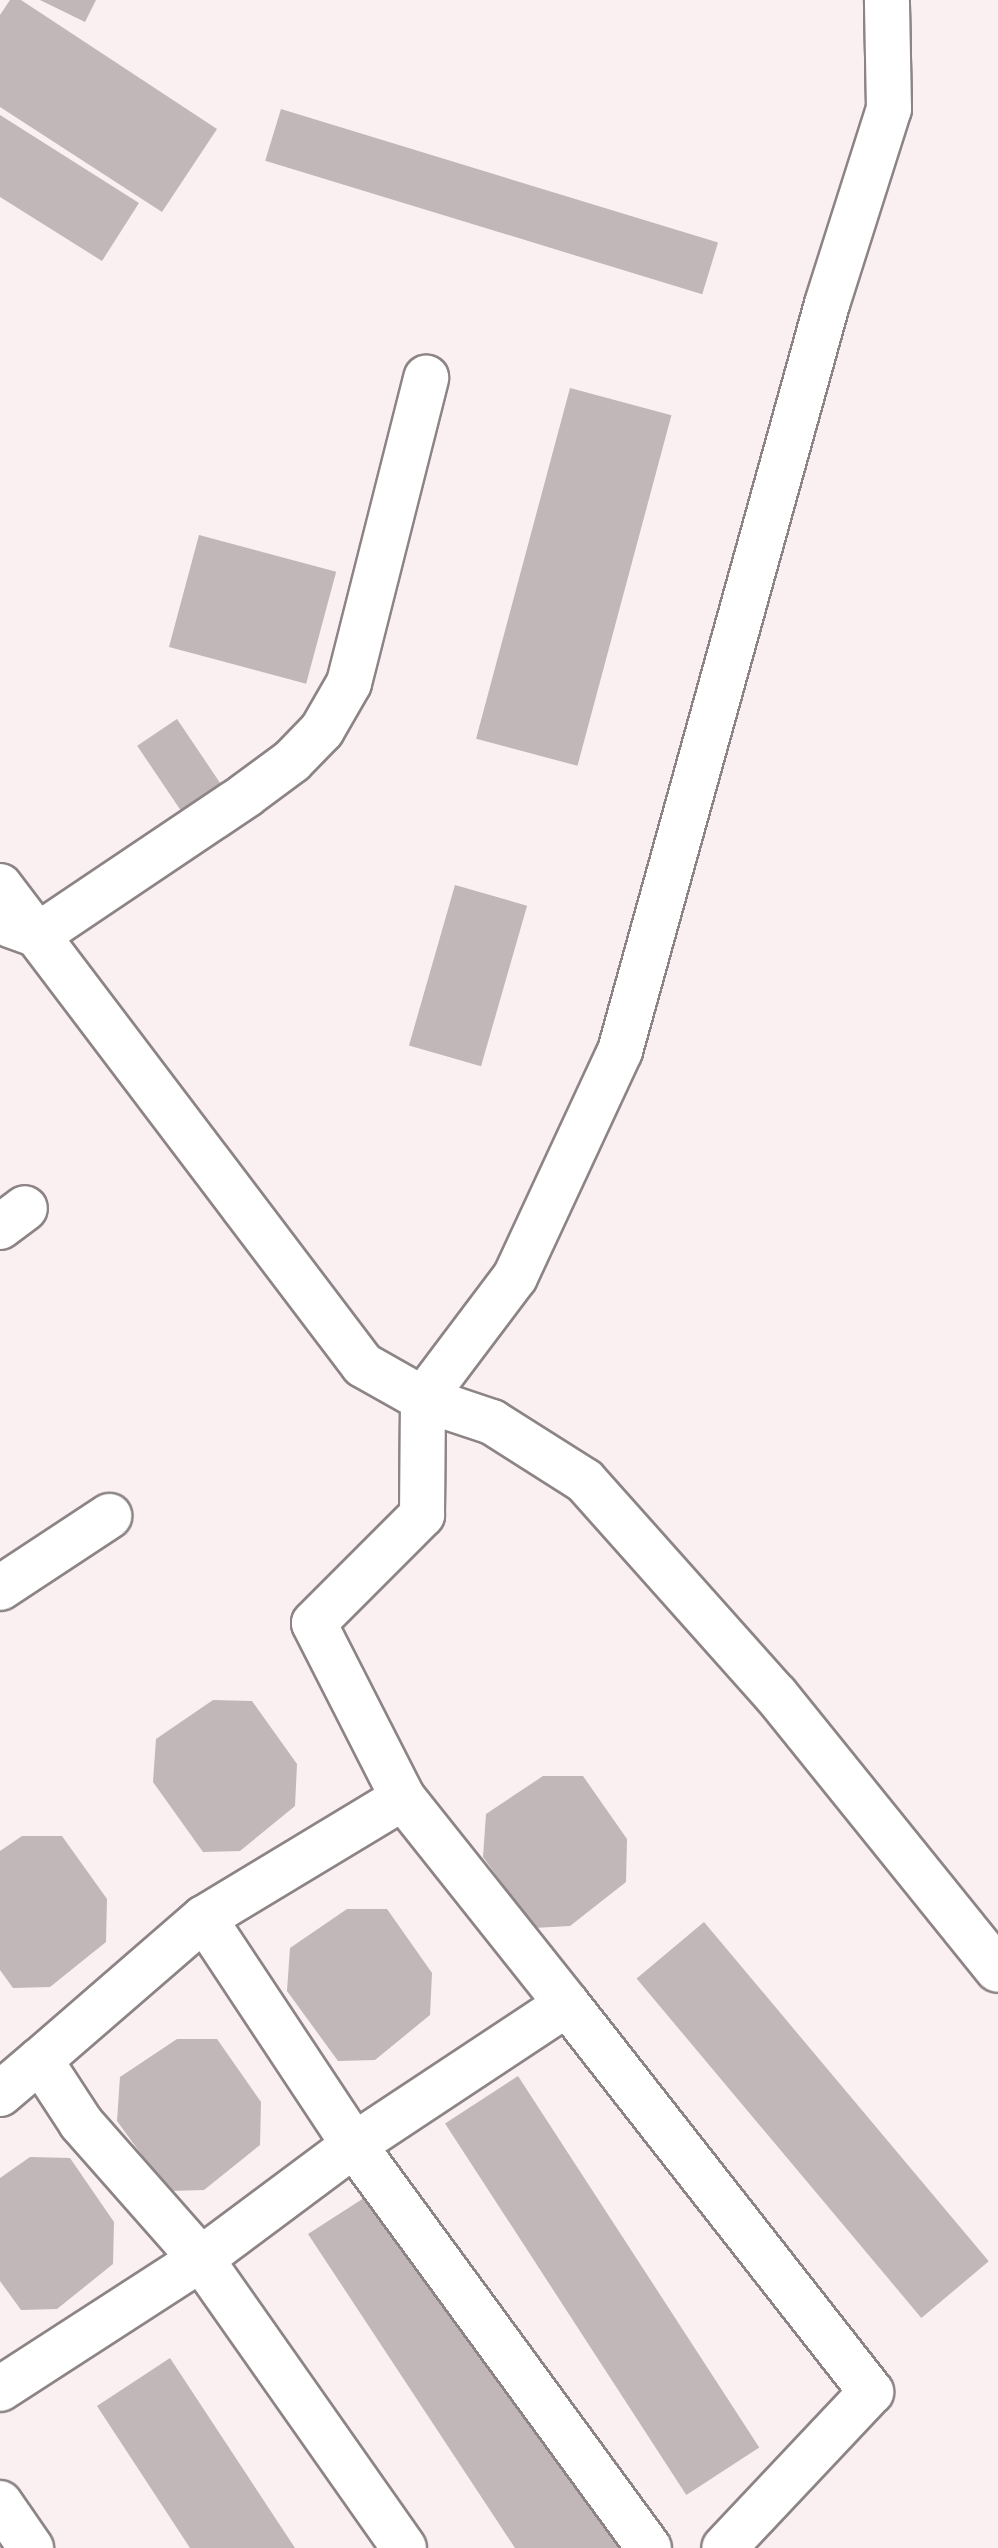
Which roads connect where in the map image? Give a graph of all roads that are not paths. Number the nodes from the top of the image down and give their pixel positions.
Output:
1 (887, 0) edge
2 (426, 378) dead end
3 (0, 886) edge
4 (19, 928) edge
5 (423, 1399) junction
6 (109, 1516) dead end
7 (0, 1588) edge
8 (403, 1798) junction
9 (204, 1918) junction
10 (998, 1970) edge
11 (567, 2004) junction
12 (40, 2060) junction
13 (0, 2094) edge
14 (354, 2145) junction
15 (201, 2259) junction
16 (0, 2389) edge
17 (0, 2503) edge
18 (31, 2548) edge
19 (404, 2548) edge
20 (649, 2548) edge
21 (724, 2548) edge

1 - 5 street
2 - 4 street
3 - 4 street
4 - 5 street
5 - 8 street
5 - 10 street
6 - 7 street
8 - 9 street
8 - 11 street
9 - 12 street
9 - 14 street
11 - 14 street
11 - 21 street
12 - 13 street
12 - 15 street
14 - 15 street
14 - 20 street
15 - 16 street
15 - 19 street
17 - 18 street

